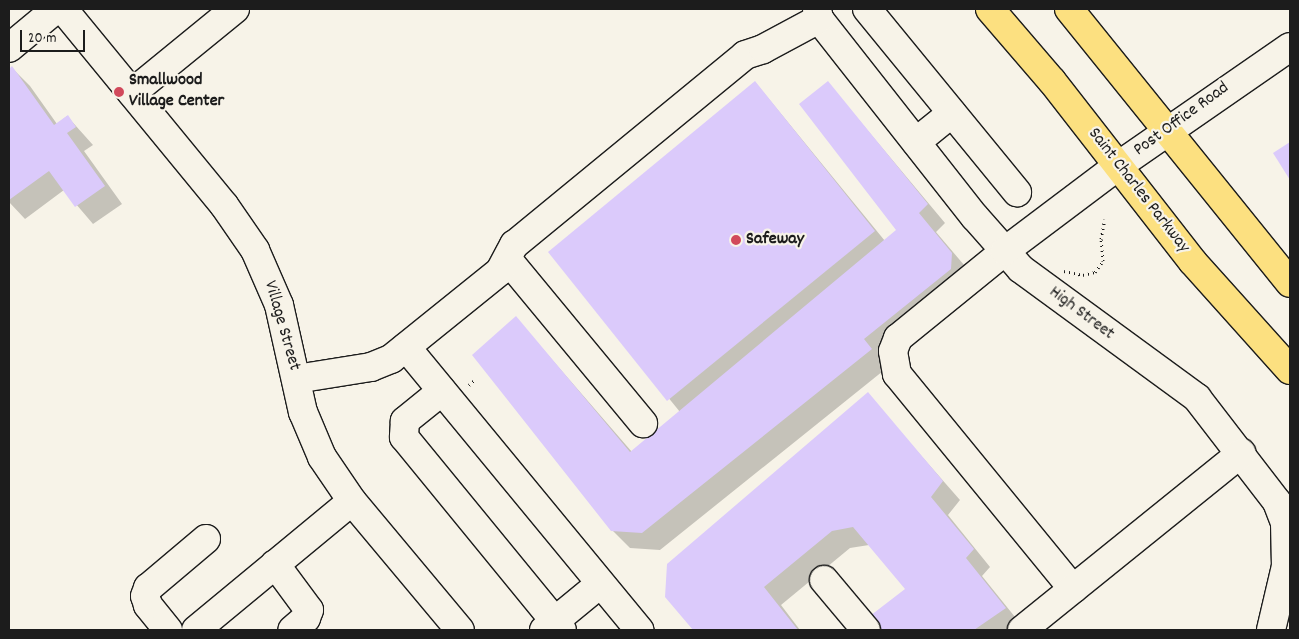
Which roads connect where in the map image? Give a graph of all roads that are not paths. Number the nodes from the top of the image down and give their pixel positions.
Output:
1 (56, 9) edge
2 (63, 9) edge
3 (234, 9) edge
4 (867, 9) edge
5 (990, 9) edge
6 (1069, 9) edge
7 (818, 14) edge
8 (1290, 47) edge
9 (9, 48) edge
10 (132, 93) junction
11 (952, 113) junction
12 (1167, 132) junction
13 (916, 142) junction
14 (1118, 166) junction
15 (1017, 192) dead end
16 (1005, 251) junction
17 (508, 260) junction
18 (1290, 283) edge
19 (406, 347) junction
20 (1290, 370) edge
21 (296, 379) junction
22 (442, 391) junction
23 (643, 423) dead end
24 (1241, 453) junction
25 (352, 501) junction
26 (206, 539) dead end
27 (275, 564) junction
28 (824, 580) dead end
29 (600, 584) junction
30 (1073, 589) junction
31 (553, 627) edge
32 (1278, 628) edge
33 (168, 630) edge
34 (196, 630) edge
35 (292, 630) edge
36 (460, 630) edge
37 (639, 630) edge
38 (866, 630) edge
39 (1022, 630) edge

1 - 9 street
2 - 10 street, Village Street
3 - 10 street
4 - 11 street
5 - 14 main road, Saint Charles Parkway
6 - 12 main road
7 - 13 street, High Street
7 - 17 street
8 - 12 street, Post Office Road
10 - 21 street, Village Street
11 - 13 street
11 - 15 street
12 - 14 street, Post Office Road
12 - 18 main road
13 - 16 street, High Street
14 - 16 street, Post Office Road
14 - 20 main road, Saint Charles Parkway
16 - 24 street, High Street
16 - 30 street, Post Office Road
17 - 19 street
17 - 23 street
19 - 21 street
19 - 22 street
21 - 25 street, Village Street
22 - 29 street
22 - 31 street
24 - 30 street
24 - 32 street, High Street
25 - 27 street
25 - 36 street, Village Street
26 - 33 street
27 - 34 street
27 - 35 street
28 - 38 street
29 - 31 street
29 - 37 street
30 - 39 street

